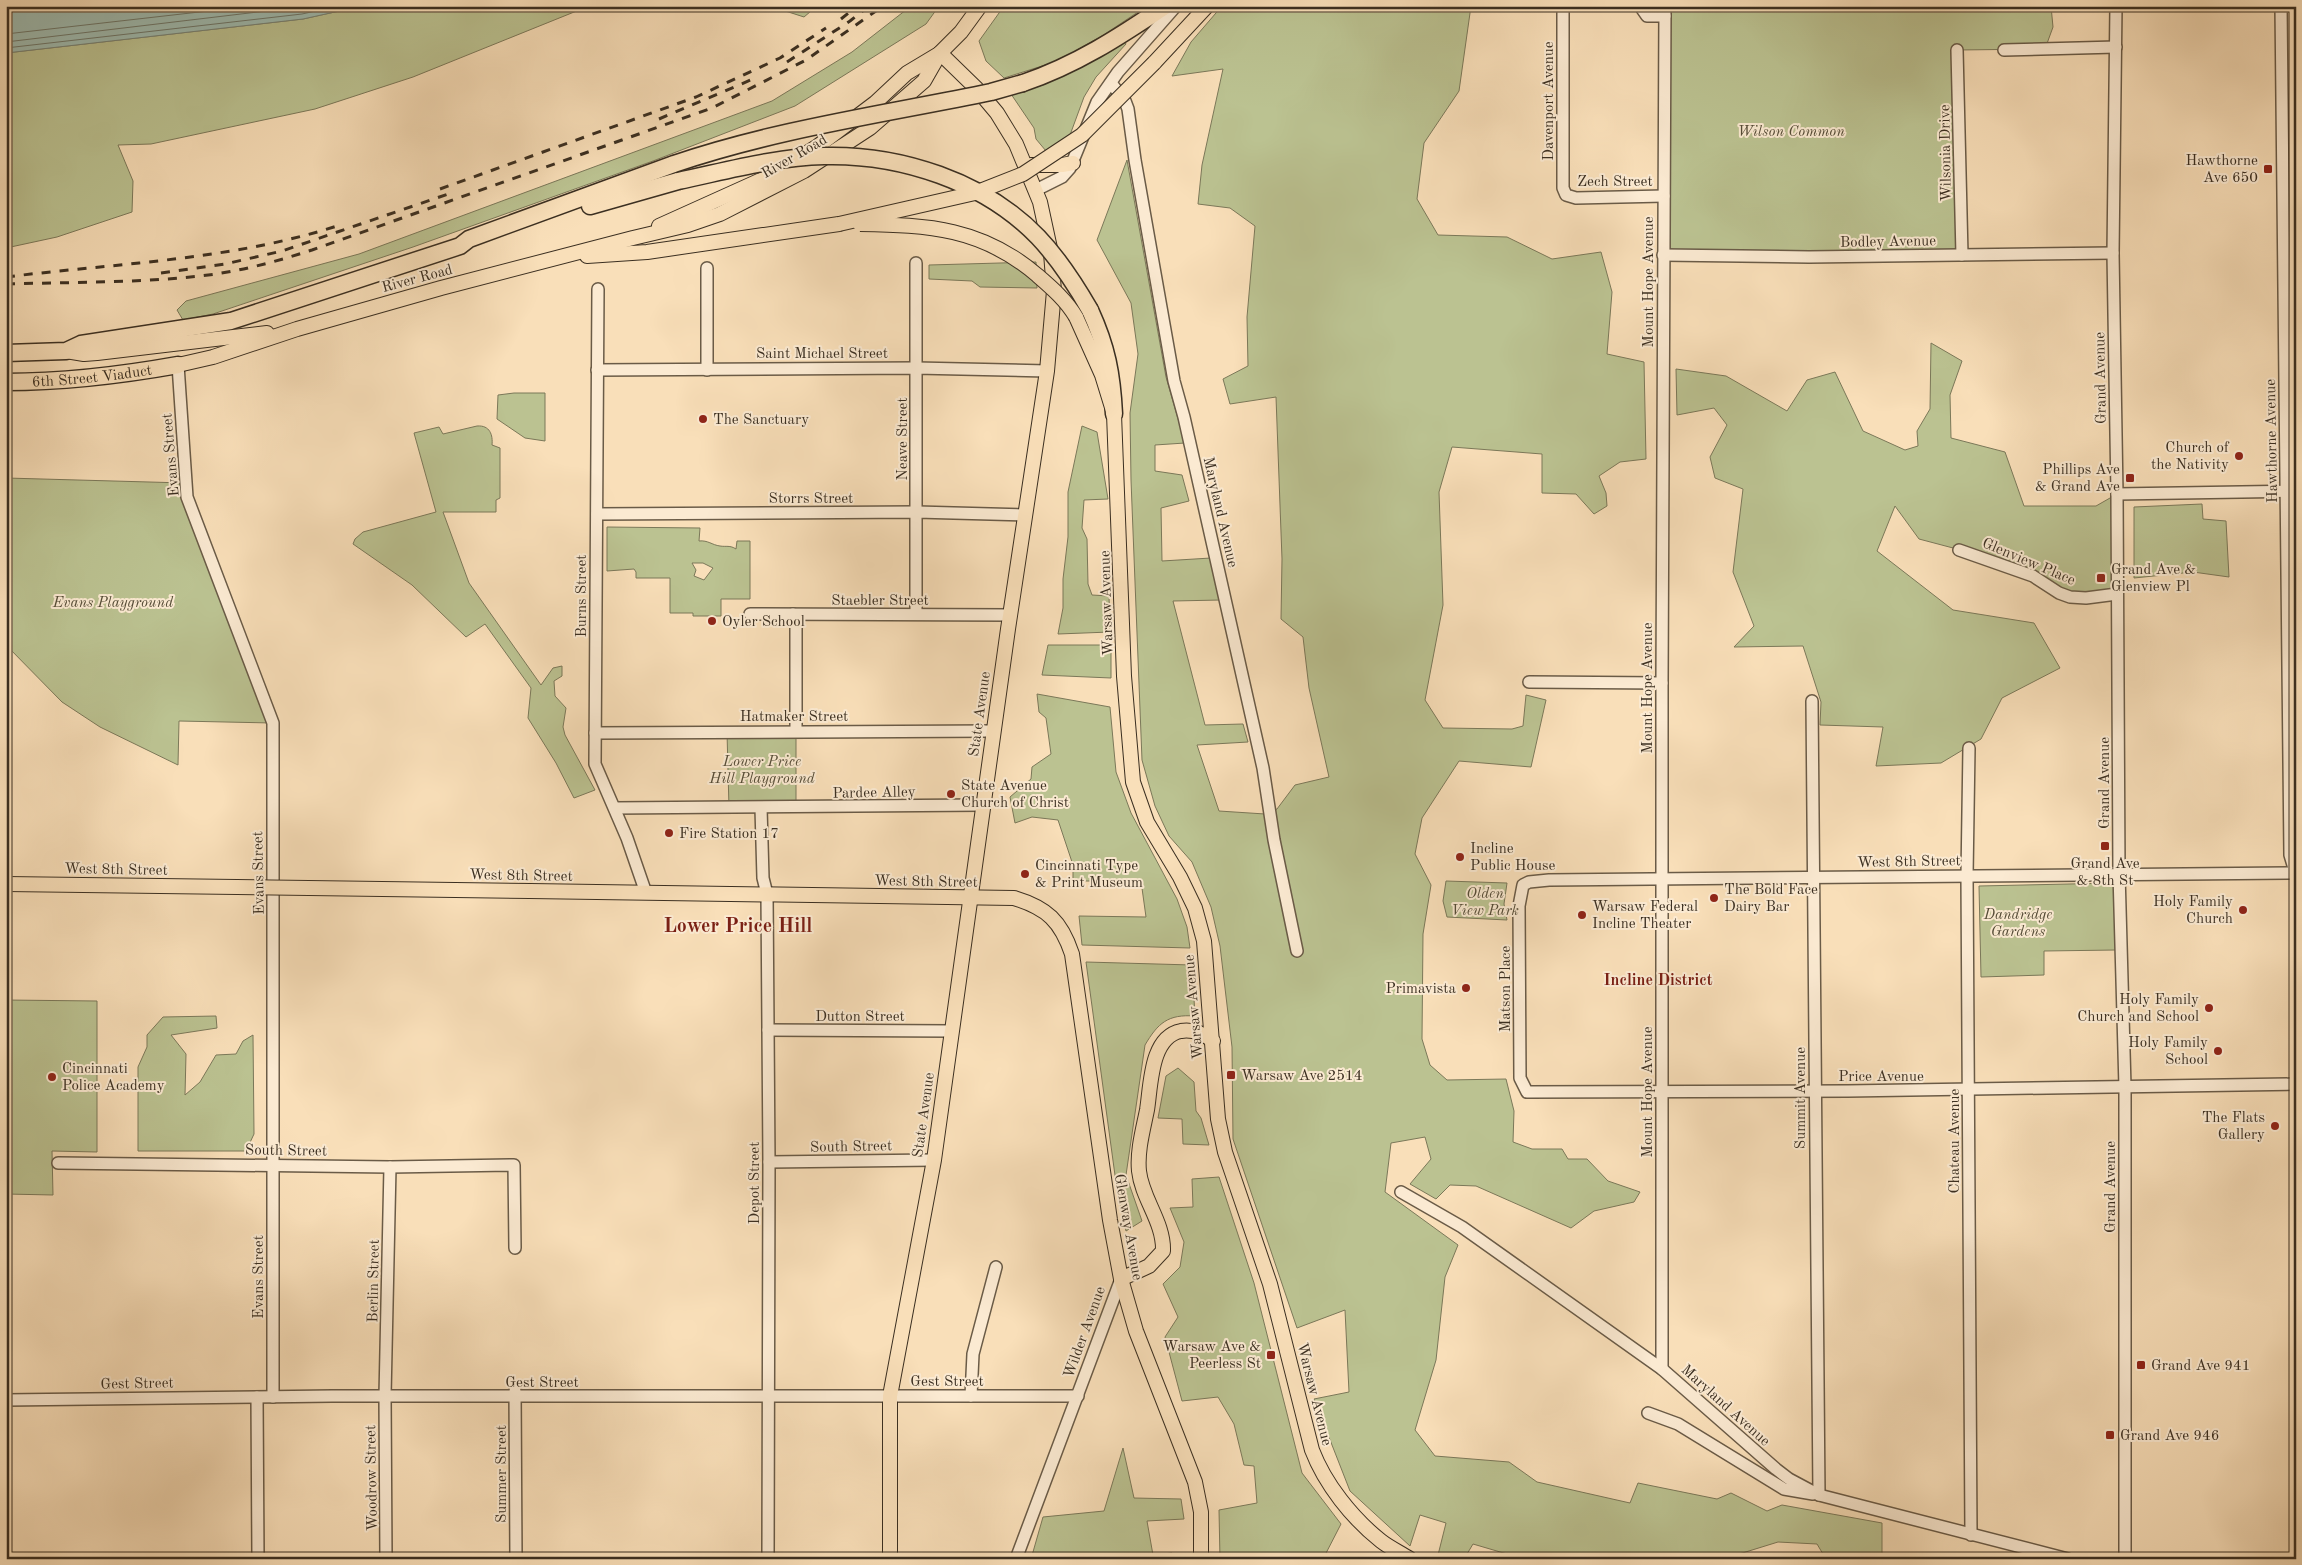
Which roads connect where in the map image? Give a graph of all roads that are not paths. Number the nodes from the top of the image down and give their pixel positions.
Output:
1 (980, 6) edge
2 (1165, 6) edge
3 (1176, 6) edge
4 (1207, 6) edge
5 (1564, 6) edge
6 (1640, 6) edge
7 (2116, 6) edge
8 (2281, 6) edge
9 (1665, 11) edge
10 (2116, 48) junction
11 (1957, 50) dead end
12 (2004, 50) dead end
13 (940, 53) junction
14 (1111, 83) junction
15 (1073, 163) junction
16 (1025, 165) junction
17 (1036, 190) junction
18 (1566, 195) joint
19 (1664, 196) junction
20 (839, 224) junction
21 (460, 246) junction
22 (2113, 253) junction
23 (1663, 255) junction
24 (1962, 255) junction
25 (556, 258) junction
26 (916, 263) dead end
27 (707, 268) dead end
28 (598, 289) dead end
29 (1083, 314) junction
30 (297, 329) junction
31 (96, 348) junction
32 (6, 353) edge
33 (178, 365) junction
34 (916, 368) junction
35 (597, 370) junction
36 (707, 370) junction
37 (1047, 371) junction
38 (6, 382) edge
39 (1114, 414) joint
40 (2291, 491) edge
41 (2117, 494) junction
42 (917, 512) junction
43 (597, 514) junction
44 (1025, 514) junction
45 (1959, 550) dead end
46 (2117, 594) junction
47 (750, 614) dead end
48 (793, 614) junction
49 (916, 614) junction
50 (1010, 615) junction
51 (1529, 682) dead end
52 (1662, 683) junction
53 (1812, 701) dead end
54 (796, 731) junction
55 (993, 731) junction
56 (595, 733) junction
57 (1969, 748) dead end
58 (982, 805) junction
59 (616, 808) junction
60 (761, 808) junction
61 (2119, 874) junction
62 (2296, 874) edge
63 (1967, 876) junction
64 (1814, 878) junction
65 (1663, 879) junction
66 (6, 884) edge
67 (1523, 885) joint
68 (639, 893) junction
69 (767, 894) junction
70 (970, 898) junction
71 (1034, 904) joint
72 (1297, 951) dead end
73 (768, 1030) junction
74 (951, 1032) junction
75 (1213, 1041) junction
76 (2296, 1084) edge
77 (2125, 1087) junction
78 (1969, 1090) junction
79 (1815, 1091) junction
80 (1526, 1092) joint
81 (1662, 1092) junction
82 (934, 1160) junction
83 (769, 1162) junction
84 (58, 1164) dead end
85 (274, 1165) junction
86 (390, 1167) junction
87 (1400, 1192) dead end
88 (515, 1248) dead end
89 (996, 1267) dead end
90 (1122, 1279) junction
91 (1662, 1369) junction
92 (515, 1393) junction
93 (385, 1396) junction
94 (768, 1396) junction
95 (890, 1396) junction
96 (971, 1396) junction
97 (1078, 1396) junction
98 (257, 1397) junction
99 (273, 1397) junction
100 (6, 1400) edge
101 (1648, 1413) dead end
102 (1819, 1495) junction
103 (1971, 1535) junction
104 (258, 1559) edge
105 (386, 1559) edge
106 (516, 1559) edge
107 (768, 1559) edge
108 (890, 1559) edge
109 (1016, 1559) edge
110 (1202, 1559) edge
111 (1410, 1559) edge
112 (2068, 1559) edge
113 (2126, 1559) edge

1 - 13 main road, River Road
2 - 21 highway, bridge
3 - 14 street
4 - 20 main road, bridge
5 - 18 street, Davenport Avenue
6 - 9 street
7 - 10 street, Grand Avenue
8 - 40 street, Hawthorne Avenue
9 - 19 street, Mount Hope Avenue
10 - 12 street
10 - 22 street, Grand Avenue
11 - 24 street, Wilsonia Drive
13 - 16 main road, State Avenue
13 - 25 main road, River Road
14 - 15 street
14 - 72 street, Maryland Avenue
15 - 16 main road
15 - 17 street
16 - 17 main road, State Avenue
17 - 37 main road, State Avenue
18 - 19 street, Zech Street
19 - 23 street, Mount Hope Avenue
20 - 25 main road
20 - 29 main road, bridge
21 - 29 highway, bridge
21 - 31 highway, 6th Street Viaduct
22 - 24 street, Bodley Avenue
22 - 41 street, Grand Avenue
23 - 24 street, Bodley Avenue
23 - 52 street, Mount Hope Avenue
25 - 30 main road, River Road
26 - 34 street, Neave Street
27 - 36 street
28 - 35 street, Burns Street
29 - 39 highway
30 - 31 main road, River Road
30 - 33 main road, River Road
31 - 32 highway, 6th Street Viaduct
33 - 38 highway, 6th Street Viaduct
33 - 85 street, Evans Street
34 - 36 street, Saint Michael Street
34 - 37 street, Saint Michael Street
34 - 42 street, Neave Street
35 - 36 street, Saint Michael Street
35 - 43 street, Burns Street
37 - 44 main road, State Avenue
39 - 75 main road, Warsaw Avenue
40 - 41 street
40 - 62 street, Hawthorne Avenue
41 - 46 street, Grand Avenue
42 - 43 street, Storrs Street
42 - 44 street, Storrs Street
42 - 49 street, Neave Street
43 - 56 street, Burns Street
44 - 50 main road, State Avenue
45 - 46 street, Glenview Place
46 - 61 street, Grand Avenue
47 - 48 street, Staebler Street
48 - 49 street, Staebler Street
48 - 54 street
49 - 50 street, Staebler Street
50 - 55 main road, State Avenue
51 - 52 street
52 - 65 street, Mount Hope Avenue
53 - 64 street, Summit Avenue
54 - 55 street, Hatmaker Street
54 - 56 street, Hatmaker Street
55 - 58 main road, State Avenue
56 - 59 street, Burns Street
57 - 63 street, Chateau Avenue
58 - 60 street, Pardee Alley
58 - 70 main road, State Avenue
59 - 60 street, Pardee Alley
59 - 68 street, Burns Street
60 - 69 street, Depot Street
61 - 62 street, West 8th Street
61 - 63 street, West 8th Street
61 - 77 street, Grand Avenue
63 - 64 street, West 8th Street
63 - 78 street, Chateau Avenue
64 - 65 street, West 8th Street
64 - 79 street, Summit Avenue
65 - 67 street, West 8th Street
65 - 81 street, Mount Hope Avenue
66 - 68 main road, West 8th Street, bridge
67 - 80 street, Matson Place
68 - 69 main road, West 8th Street
69 - 70 main road, West 8th Street
69 - 73 street, Depot Street
70 - 71 main road, West 8th Street
70 - 74 main road, State Avenue
71 - 90 main road, Glenway Avenue
73 - 74 street, Dutton Street
73 - 83 street, Depot Street
74 - 82 main road, State Avenue
75 - 90 main road, Wilder Avenue
75 - 111 main road, Warsaw Avenue
76 - 77 street, Price Avenue
77 - 78 street, Price Avenue
77 - 113 street, Grand Avenue
78 - 79 street, Price Avenue
78 - 103 street, Chateau Avenue
79 - 81 street, Price Avenue
79 - 102 street, Summit Avenue
80 - 81 street, Price Avenue
81 - 91 street, Mount Hope Avenue
82 - 83 street, South Street
82 - 95 main road, State Avenue
83 - 94 street, Depot Street
84 - 85 street, South Street
85 - 86 street, South Street
85 - 99 street, Evans Street
86 - 88 street, South Street
86 - 93 street, Berlin Street
87 - 91 street, Maryland Avenue
89 - 96 street
90 - 97 street, Wilder Avenue
90 - 110 main road, Glenway Avenue
91 - 102 street, Maryland Avenue
92 - 93 street, Gest Street
92 - 94 street, Gest Street
92 - 106 street, Summer Street
93 - 99 street, Gest Street
93 - 105 street, Woodrow Street
94 - 95 street, Gest Street
94 - 107 street, Depot Street
95 - 96 street, Gest Street
95 - 108 main road, State Avenue
96 - 97 street, Gest Street
97 - 109 street, Wilder Avenue
98 - 99 street, Gest Street
98 - 100 street, Gest Street
98 - 104 street
101 - 102 street
102 - 103 street, Maryland Avenue
103 - 112 street, Maryland Avenue

